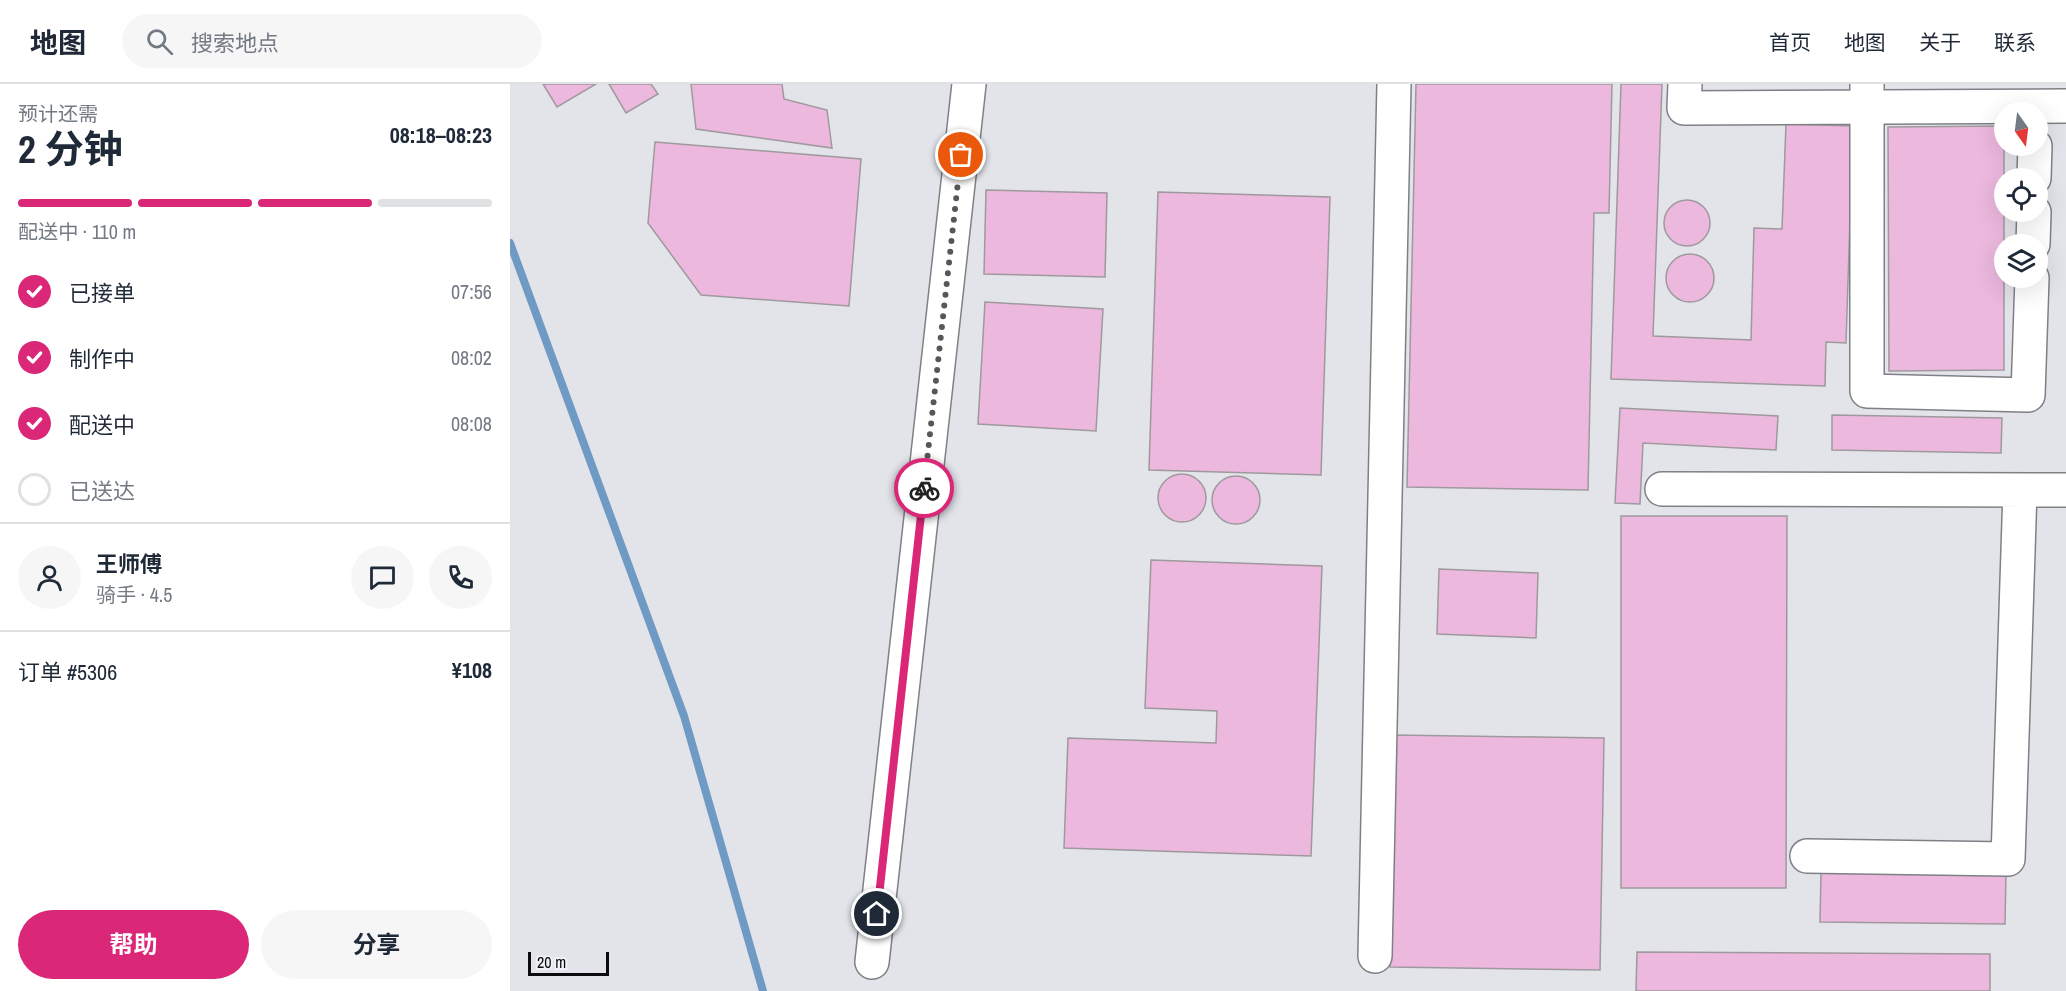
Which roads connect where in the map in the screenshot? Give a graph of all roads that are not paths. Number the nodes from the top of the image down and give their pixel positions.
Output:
1 (969, 84) edge
2 (1394, 84) edge
3 (1685, 84) edge
4 (1867, 96) edge
5 (1994, 105) edge
6 (2032, 288) edge
7 (1662, 489) dead end
8 (2020, 490) junction
9 (2066, 490) edge
10 (1807, 856) dead end
11 (1375, 956) dead end
12 (872, 962) dead end

1 - 12 street
2 - 11 street
3 - 4 street
4 - 5 street
4 - 6 street
7 - 8 street
8 - 9 street
8 - 10 street

